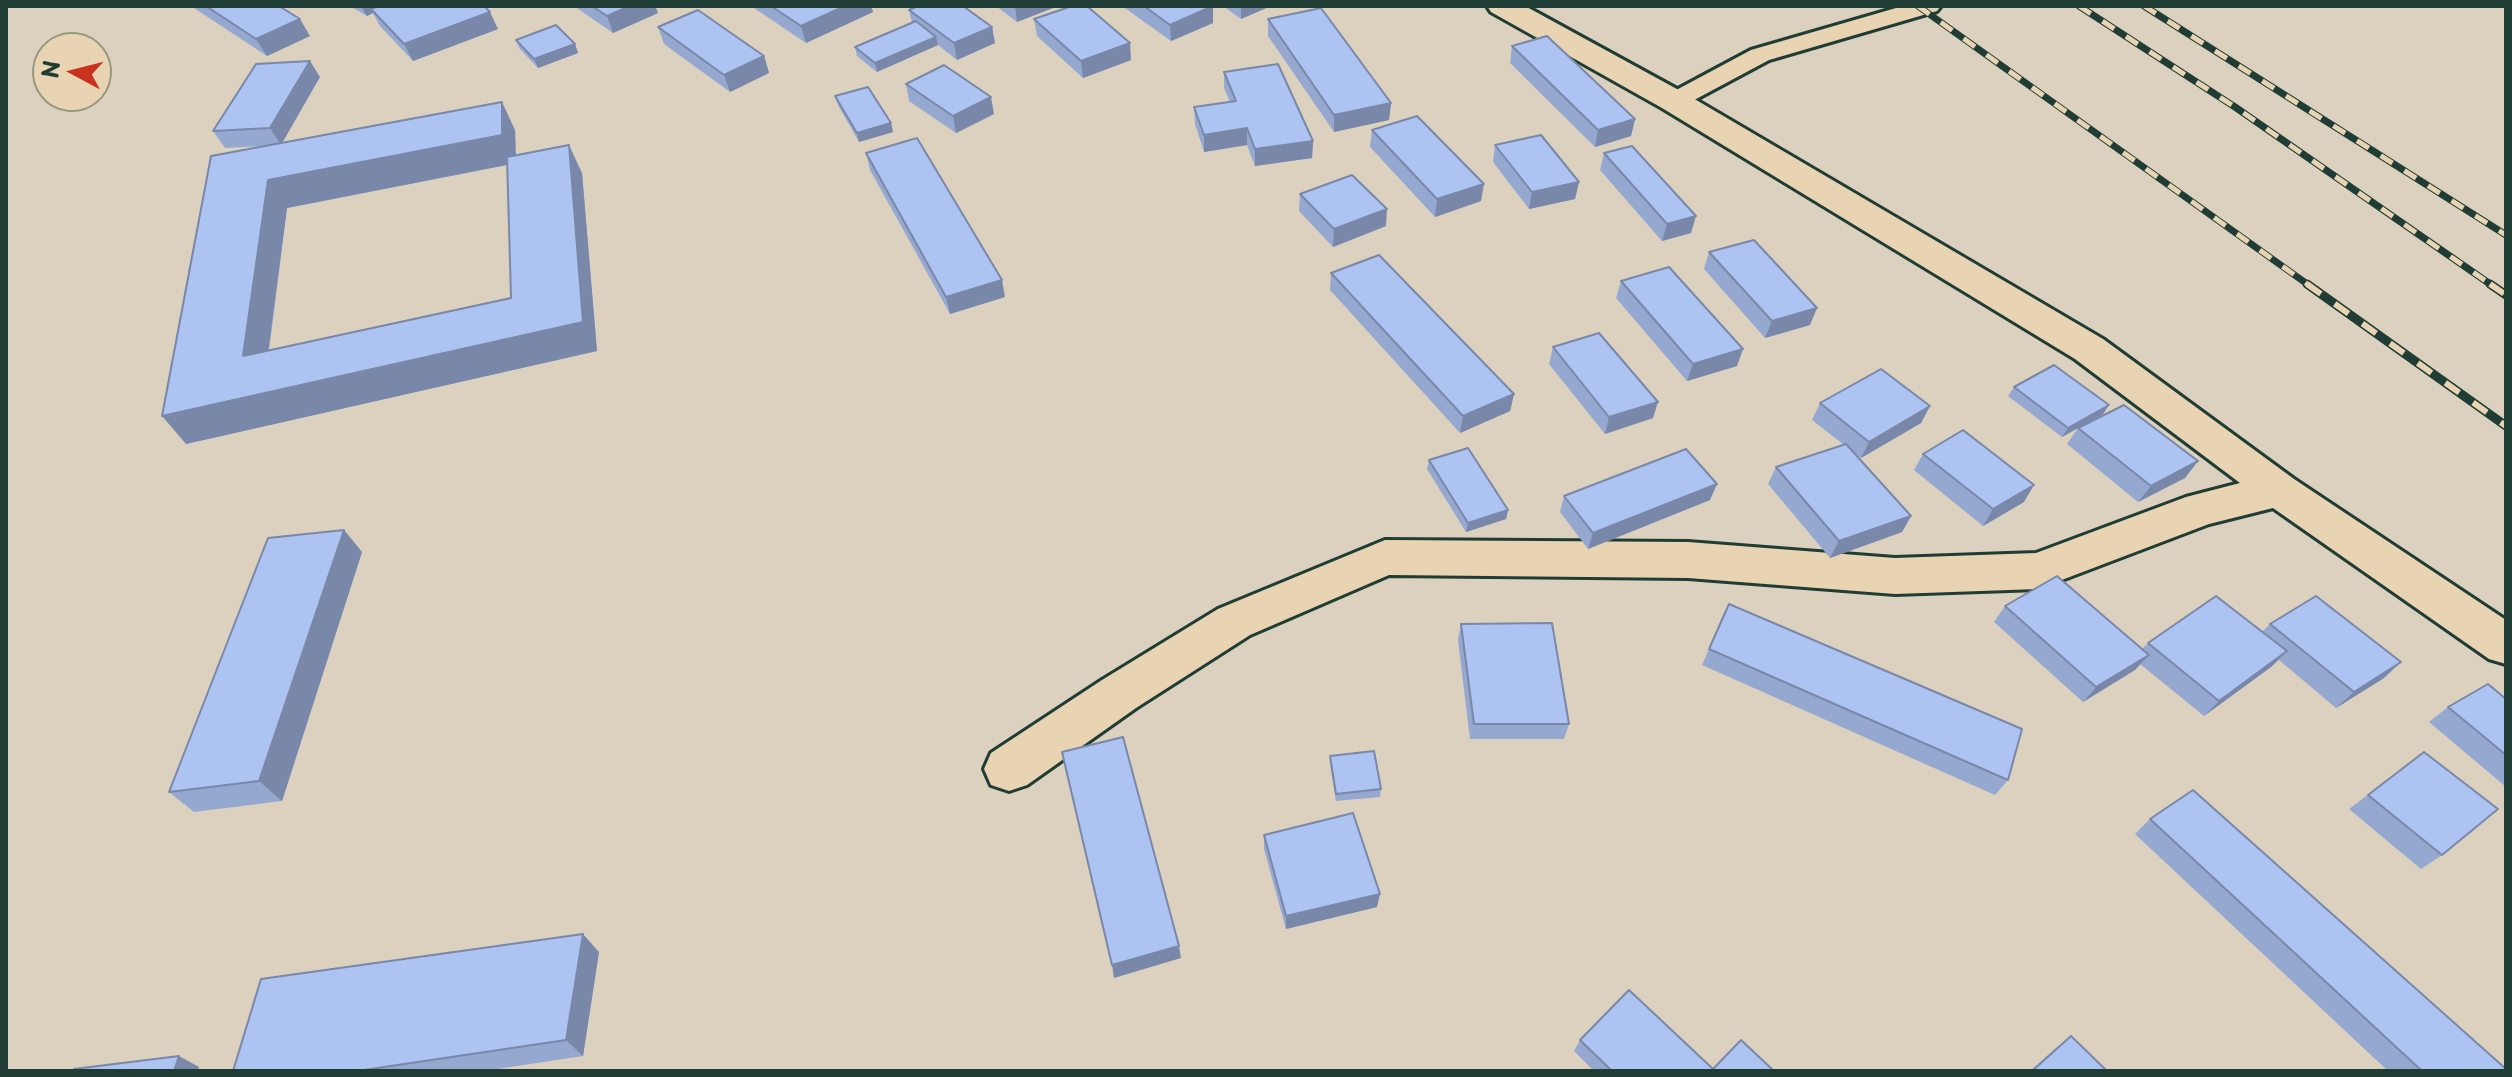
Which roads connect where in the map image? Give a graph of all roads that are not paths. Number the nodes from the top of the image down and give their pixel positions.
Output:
1 (1502, 6) edge
2 (1929, 6) edge
3 (1674, 101) junction
4 (2279, 490) junction
5 (2506, 645) edge
6 (1009, 769) dead end

1 - 3 street
2 - 3 lane
3 - 4 street
4 - 5 street
4 - 6 street

